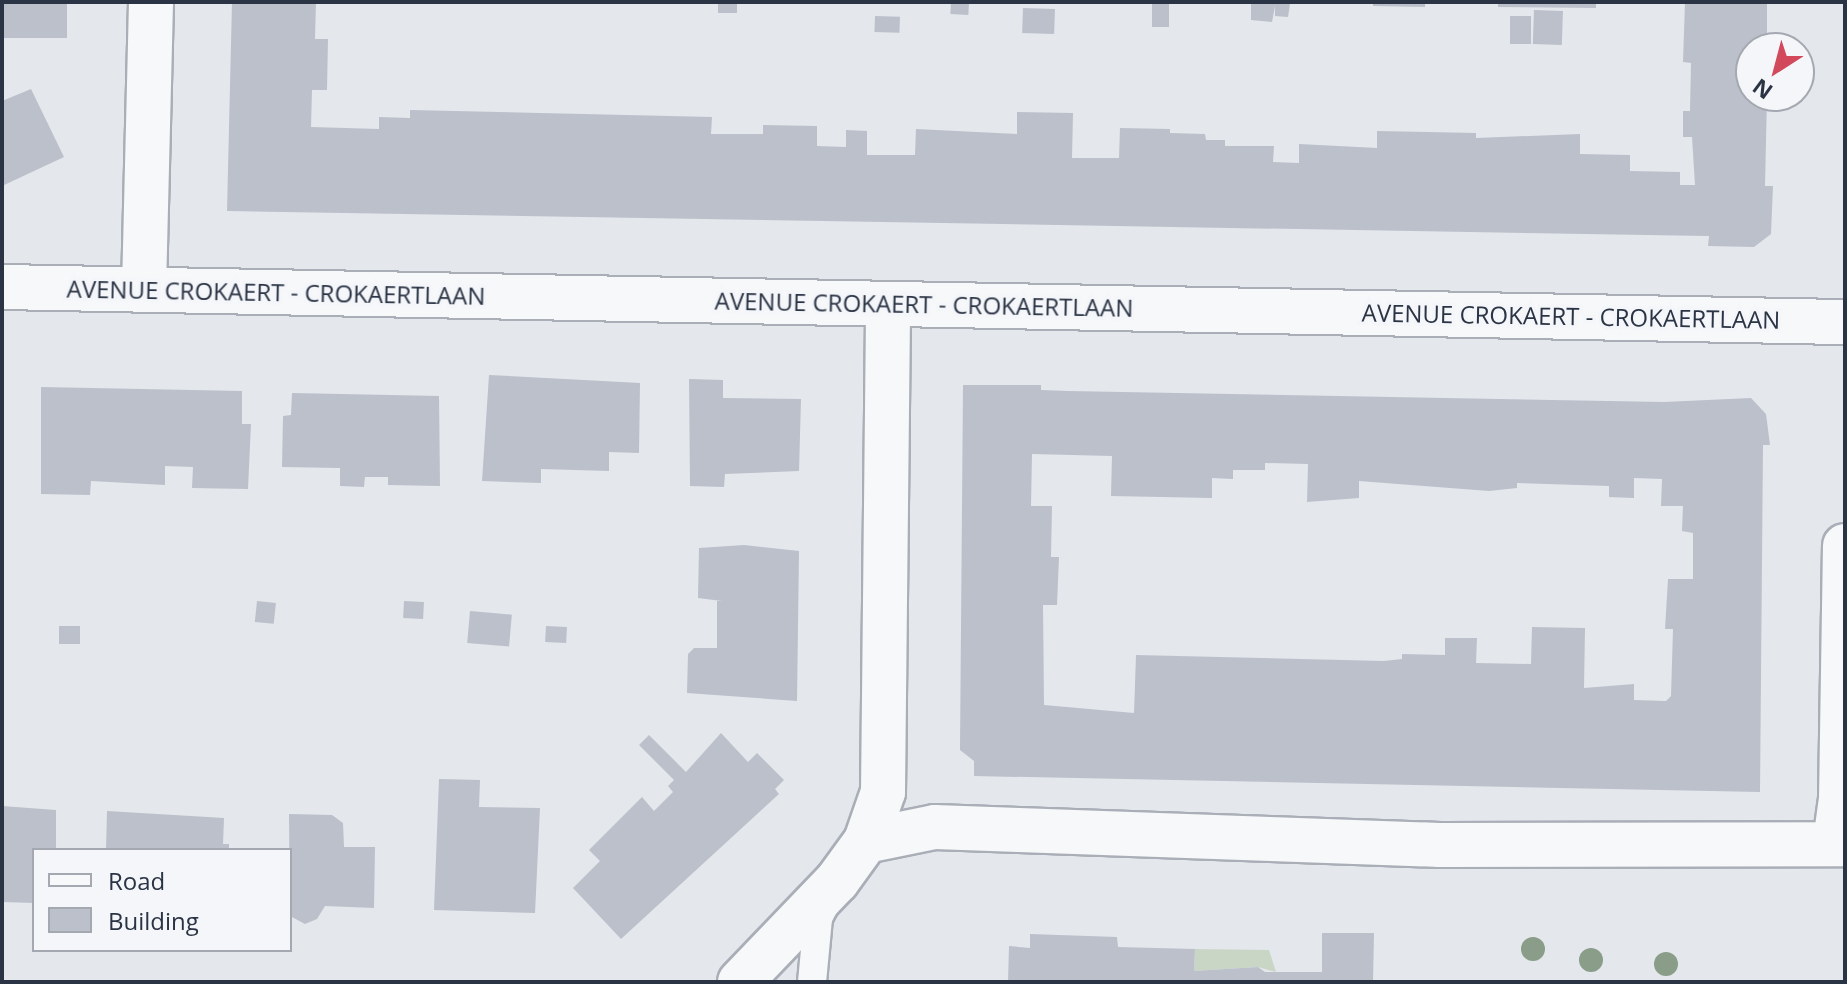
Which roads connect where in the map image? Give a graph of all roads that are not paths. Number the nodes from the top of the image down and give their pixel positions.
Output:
1 (151, 2) edge
2 (2, 287) edge
3 (144, 289) junction
4 (888, 304) junction
5 (1845, 322) edge
6 (1845, 546) edge
7 (866, 841) junction
8 (1840, 843) edge
9 (837, 881) junction
10 (740, 982) edge
11 (812, 982) edge

1 - 3 street
2 - 3 street, AVENUE CROKAERT - CROKAERTLAAN
3 - 4 street, AVENUE CROKAERT - CROKAERTLAAN
4 - 5 street, AVENUE CROKAERT - CROKAERTLAAN
4 - 7 street
6 - 8 street
7 - 8 street
7 - 9 street
9 - 10 street
9 - 11 lane

